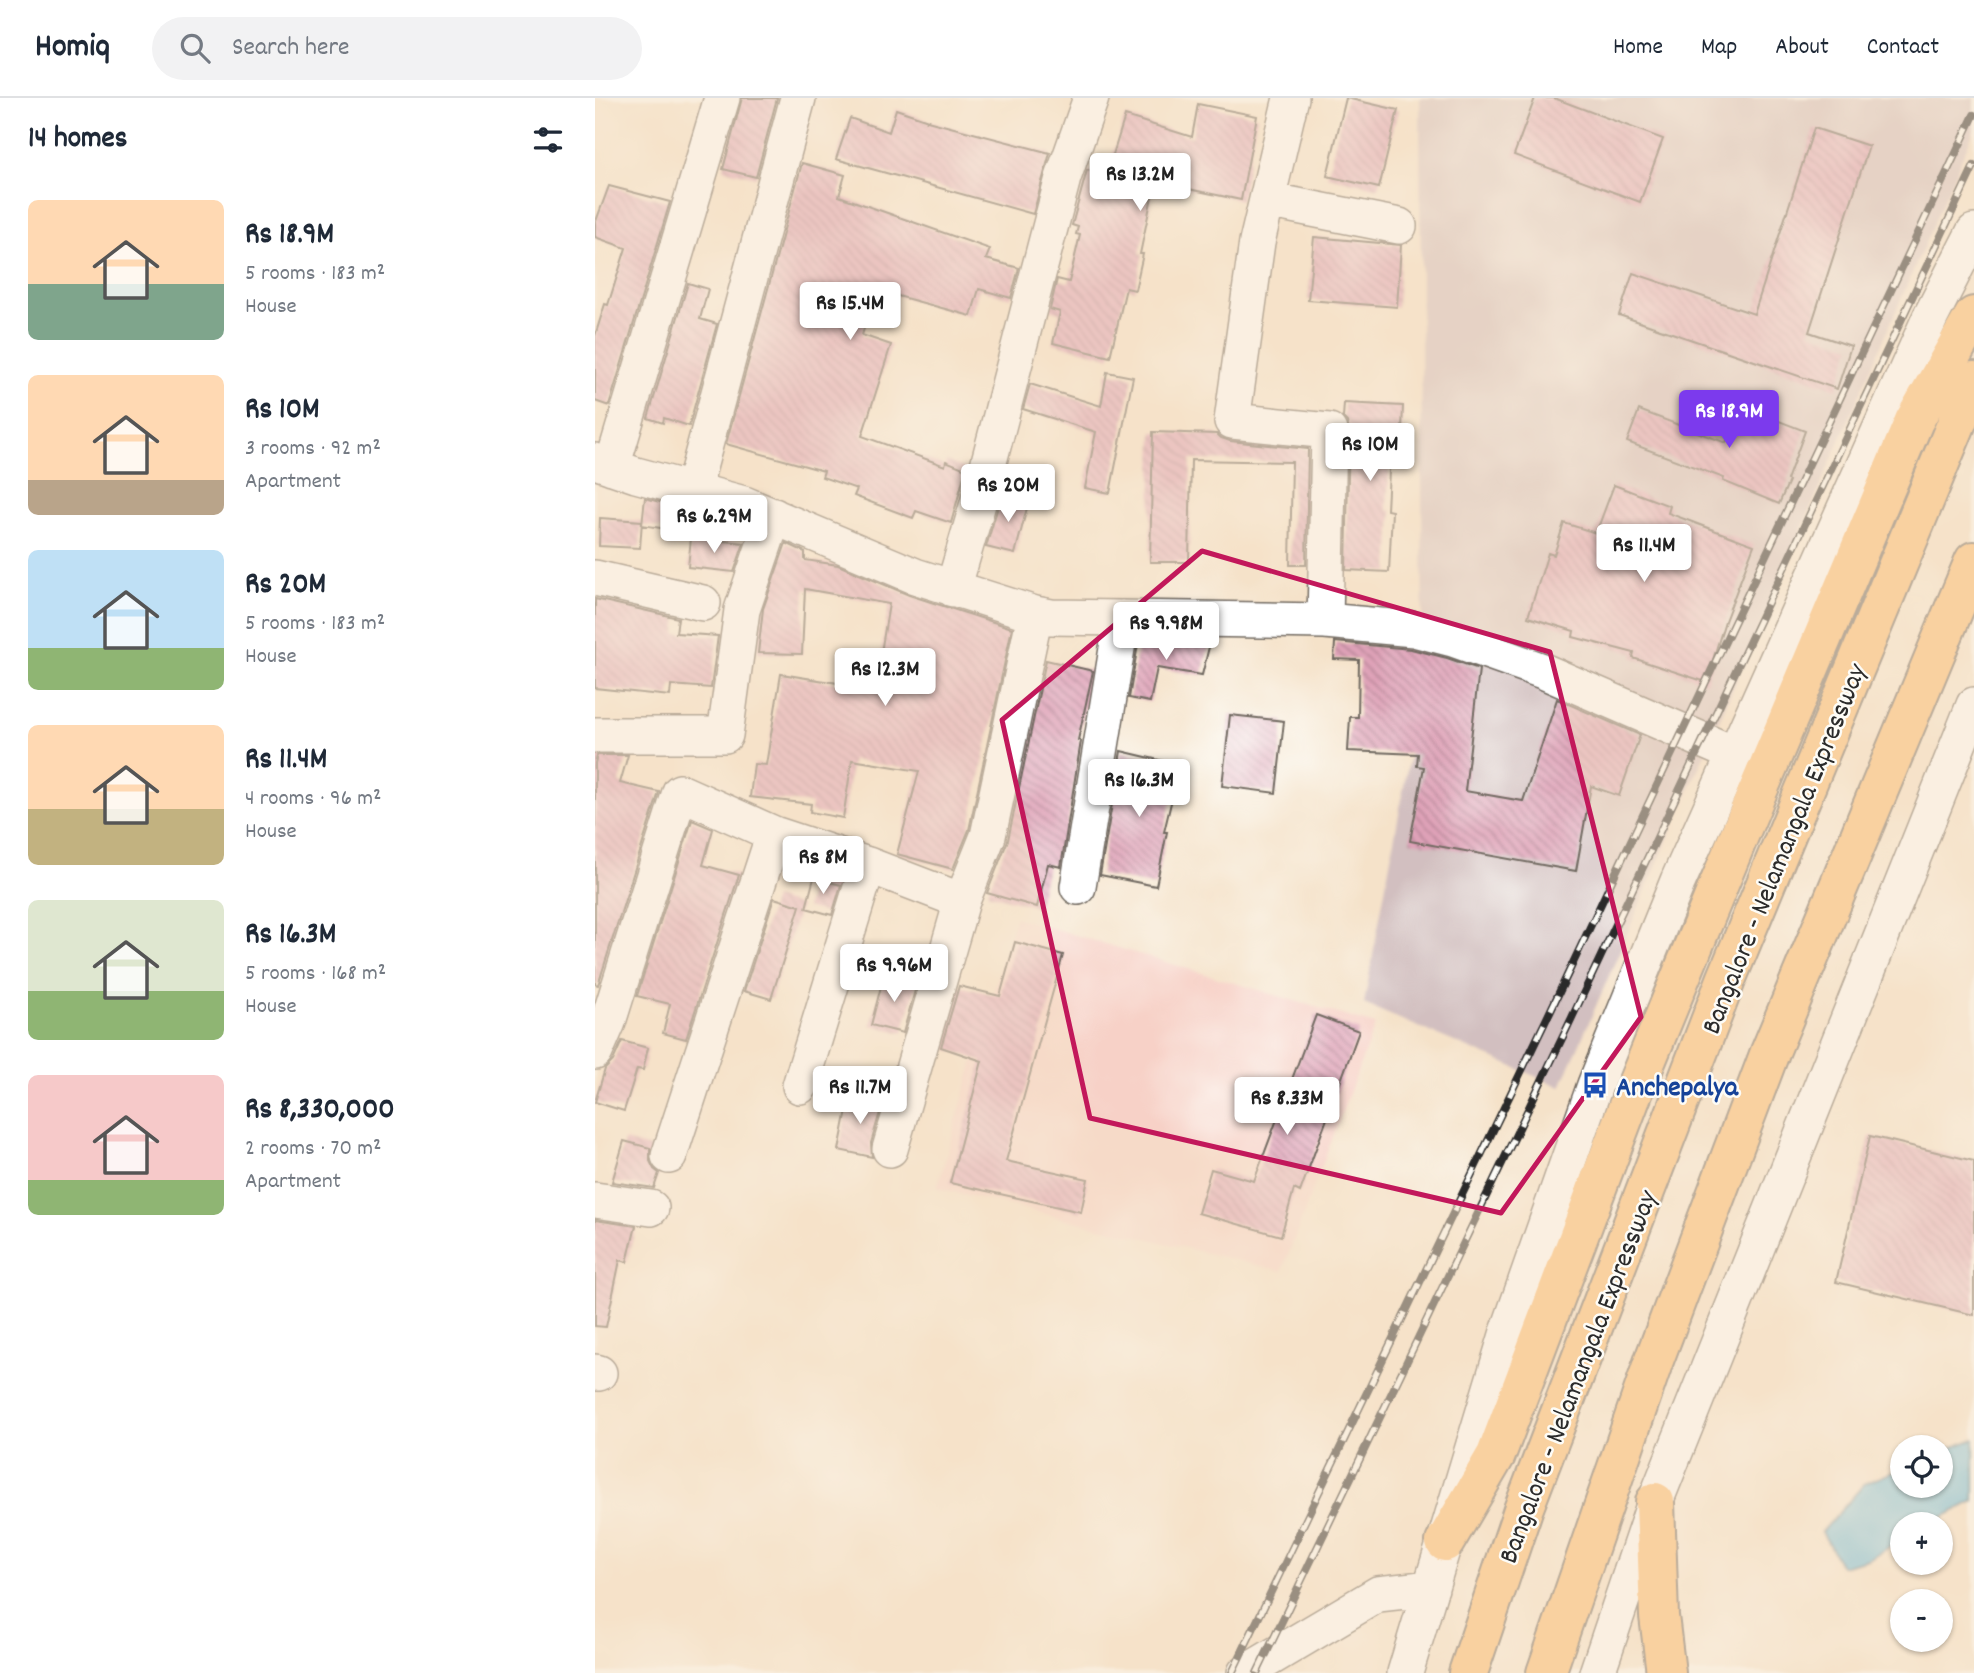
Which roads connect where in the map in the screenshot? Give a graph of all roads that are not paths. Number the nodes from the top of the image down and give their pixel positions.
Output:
1 (722, 98) edge
2 (798, 98) edge
3 (1091, 98) edge
4 (1291, 98) edge
5 (1267, 200) junction
6 (1399, 226) dead end
7 (1974, 232) edge
8 (1974, 316) edge
9 (1974, 381) edge
10 (603, 464) edge
11 (693, 490) junction
12 (773, 516) junction
13 (1974, 561) edge
14 (595, 578) edge
15 (953, 589) junction
16 (703, 603) dead end
17 (1035, 614) junction
18 (1122, 618) junction
19 (1325, 621) junction
20 (1974, 705) edge
21 (595, 735) edge
22 (1734, 754) junction
23 (774, 834) junction
24 (868, 865) junction
25 (1078, 887) dead end
26 (962, 901) junction
27 (595, 1052) edge
28 (800, 1086) dead end
29 (890, 1149) dead end
30 (669, 1156) dead end
31 (595, 1200) edge
32 (651, 1208) dead end
33 (1655, 1502) junction
34 (1445, 1542) junction
35 (1431, 1588) junction
36 (1245, 1673) edge
37 (1405, 1673) edge
38 (1468, 1673) edge
39 (1546, 1673) edge
40 (1597, 1673) edge
41 (1666, 1673) edge

1 - 10 street
2 - 11 street
3 - 15 street
4 - 5 street
5 - 6 street
5 - 19 street
7 - 22 street
8 - 34 highway
9 - 38 highway, Bangalore - Nelamangala Expressway
10 - 11 street
11 - 12 street
12 - 15 street
12 - 21 street
13 - 39 highway
14 - 16 street
15 - 17 street
17 - 18 street
17 - 26 street
18 - 19 street
18 - 25 street
19 - 22 street
20 - 33 street
22 - 34 street
23 - 24 street
23 - 27 street
23 - 30 street
24 - 26 street
24 - 28 street
26 - 29 street
31 - 32 street
33 - 40 street
33 - 41 highway
34 - 35 street
35 - 36 street
35 - 37 street

